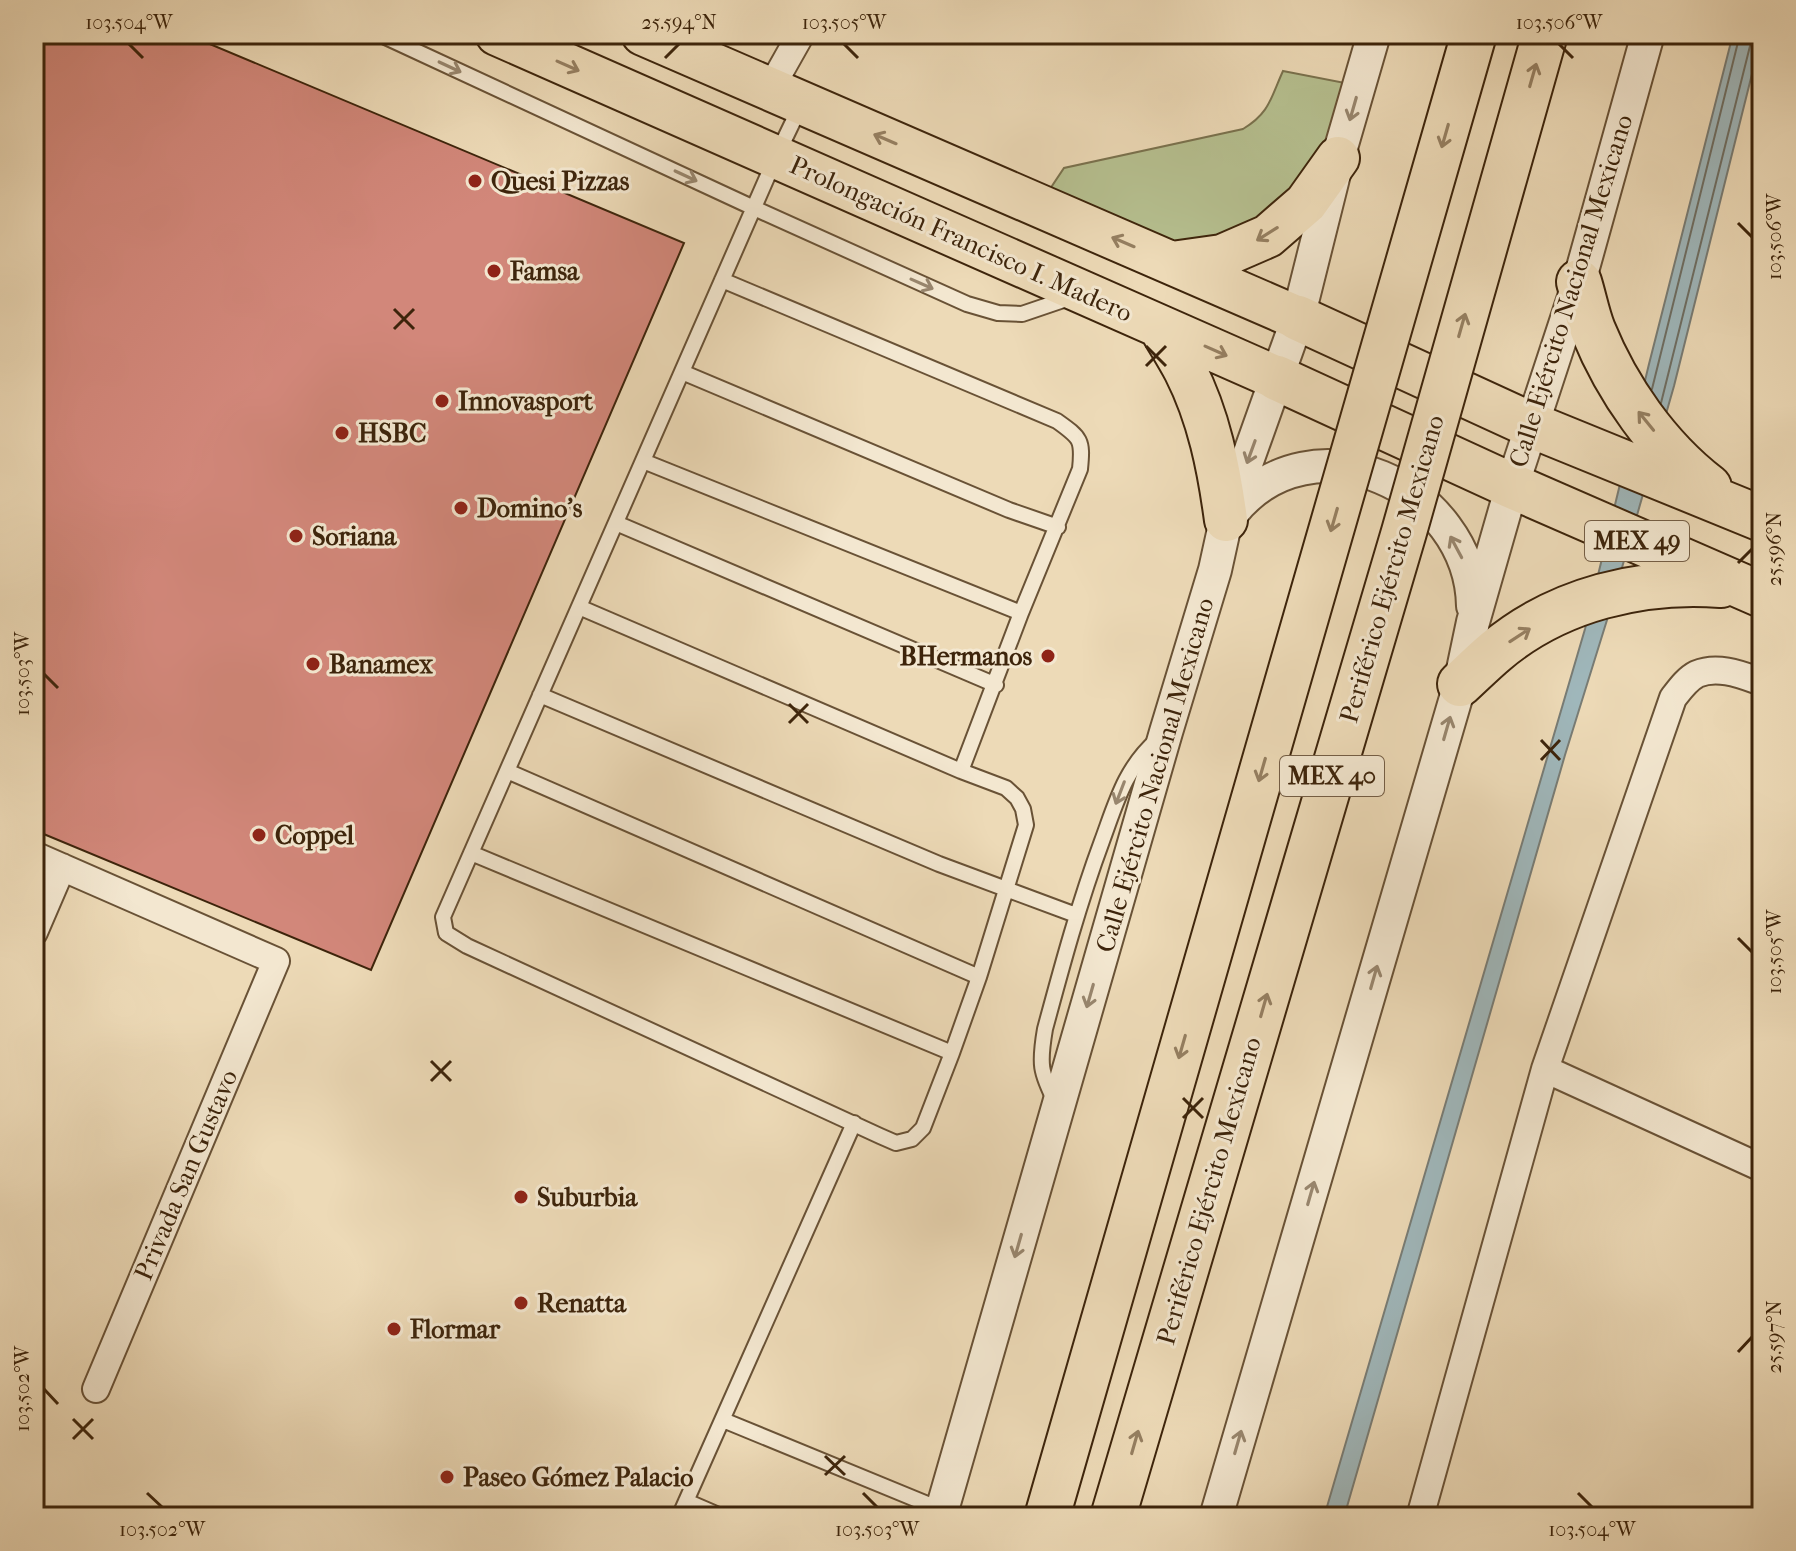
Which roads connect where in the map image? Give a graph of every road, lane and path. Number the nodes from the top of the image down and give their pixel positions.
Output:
1 (379, 34) edge
2 (497, 34) edge
3 (643, 34) edge
4 (801, 34) edge
5 (1374, 34) edge
6 (1474, 34) edge
7 (1545, 34) edge
8 (1648, 34) edge
9 (786, 96) junction
10 (776, 157) junction
11 (1338, 158) junction
12 (754, 208) junction
13 (1172, 263) junction
14 (722, 280) junction
15 (1579, 282) junction
16 (1084, 293) junction
17 (1298, 318) junction
18 (1160, 327) junction
19 (682, 372) junction
20 (1277, 378) junction
21 (1531, 425) junction
22 (643, 461) junction
23 (1512, 486) junction
24 (1753, 515) edge
25 (1226, 520) junction
26 (616, 523) junction
27 (1058, 527) junction
28 (1752, 591) edge
29 (579, 607) junction
30 (1021, 613) junction
31 (1473, 622) junction
32 (1762, 682) edge
33 (1460, 684) junction
34 (996, 685) junction
35 (540, 695) junction
36 (1166, 732) junction
37 (507, 771) junction
38 (961, 771) junction
39 (471, 853) junction
40 (34, 855) edge
41 (62, 867) junction
42 (1007, 890) junction
43 (1076, 915) junction
44 (34, 932) edge
45 (979, 977) junction
46 (952, 1053) junction
47 (1545, 1069) junction
48 (1058, 1107) junction
49 (854, 1123) junction
50 (1762, 1168) edge
51 (96, 1389) dead end
52 (723, 1420) junction
53 (686, 1501) junction
54 (941, 1513) edge
55 (1428, 1514) edge
56 (679, 1517) edge
57 (723, 1517) edge
58 (1047, 1517) edge
59 (1113, 1517) edge
60 (1216, 1517) edge

1 -> 12 lane
2 -> 10 main road, Prolongación Francisco I. Madero
3 - 9 main road
4 - 9 street
5 -> 11 street, Calle Ejército Nacional Mexicano
6 -> 58 highway, MEX 40, bridge
59 -> 7 highway, Periférico Ejército Mexicano / MEX 40, bridge
8 - 15 street, Calle Ejército Nacional Mexicano
9 - 10 lane
13 -> 9 main road
10 - 12 lane
10 - 16 main road, Prolongación Francisco I. Madero
11 -> 13 main road
11 - 17 street, Calle Ejército Nacional Mexicano
12 - 14 lane
12 -> 16 lane
13 - 17 main road
14 - 19 lane
14 - 27 lane
15 - 21 street, Calle Ejército Nacional Mexicano
24 -> 15 highway
16 - 18 main road, Prolongación Francisco I. Madero
17 - 20 street, Calle Ejército Nacional Mexicano
17 - 21 highway, MEX 49
18 -> 20 main road, Prolongación Francisco I. Madero
18 - 25 main road
19 - 22 lane
19 - 27 lane
20 - 23 highway, Prolongación Francisco I. Madero / MEX 49
20 -> 25 street, Calle Ejército Nacional Mexicano
21 - 23 street, Calle Ejército Nacional Mexicano
21 - 24 highway, MEX 49
22 - 26 lane
22 - 30 lane
23 - 28 highway, MEX 49
23 - 31 street, Calle Ejército Nacional Mexicano
31 -> 25 street
25 - 36 street, Calle Ejército Nacional Mexicano
26 - 29 lane
26 - 34 lane
27 - 30 lane
33 -> 28 highway
29 - 35 lane
29 - 38 lane
30 - 34 lane
31 - 33 street, Calle Ejército Nacional Mexicano
32 - 47 street
60 -> 33 street, Calle Ejército Nacional Mexicano
34 - 38 lane
35 - 37 lane
35 - 42 lane
36 -> 43 lane
36 -> 48 street, Calle Ejército Nacional Mexicano
37 - 39 lane
37 - 45 lane
38 - 42 lane
39 - 46 lane
39 - 49 lane
40 - 41 street
41 - 44 street
41 - 51 street, Privada San Gustavo
42 - 43 lane
42 - 45 lane
43 - 48 lane
45 - 46 lane
46 - 49 lane
47 - 50 street
47 - 55 street
48 -> 54 street, Calle Ejército Nacional Mexicano
49 - 52 lane
52 - 53 lane
52 - 54 lane
53 - 56 lane
53 - 57 lane

